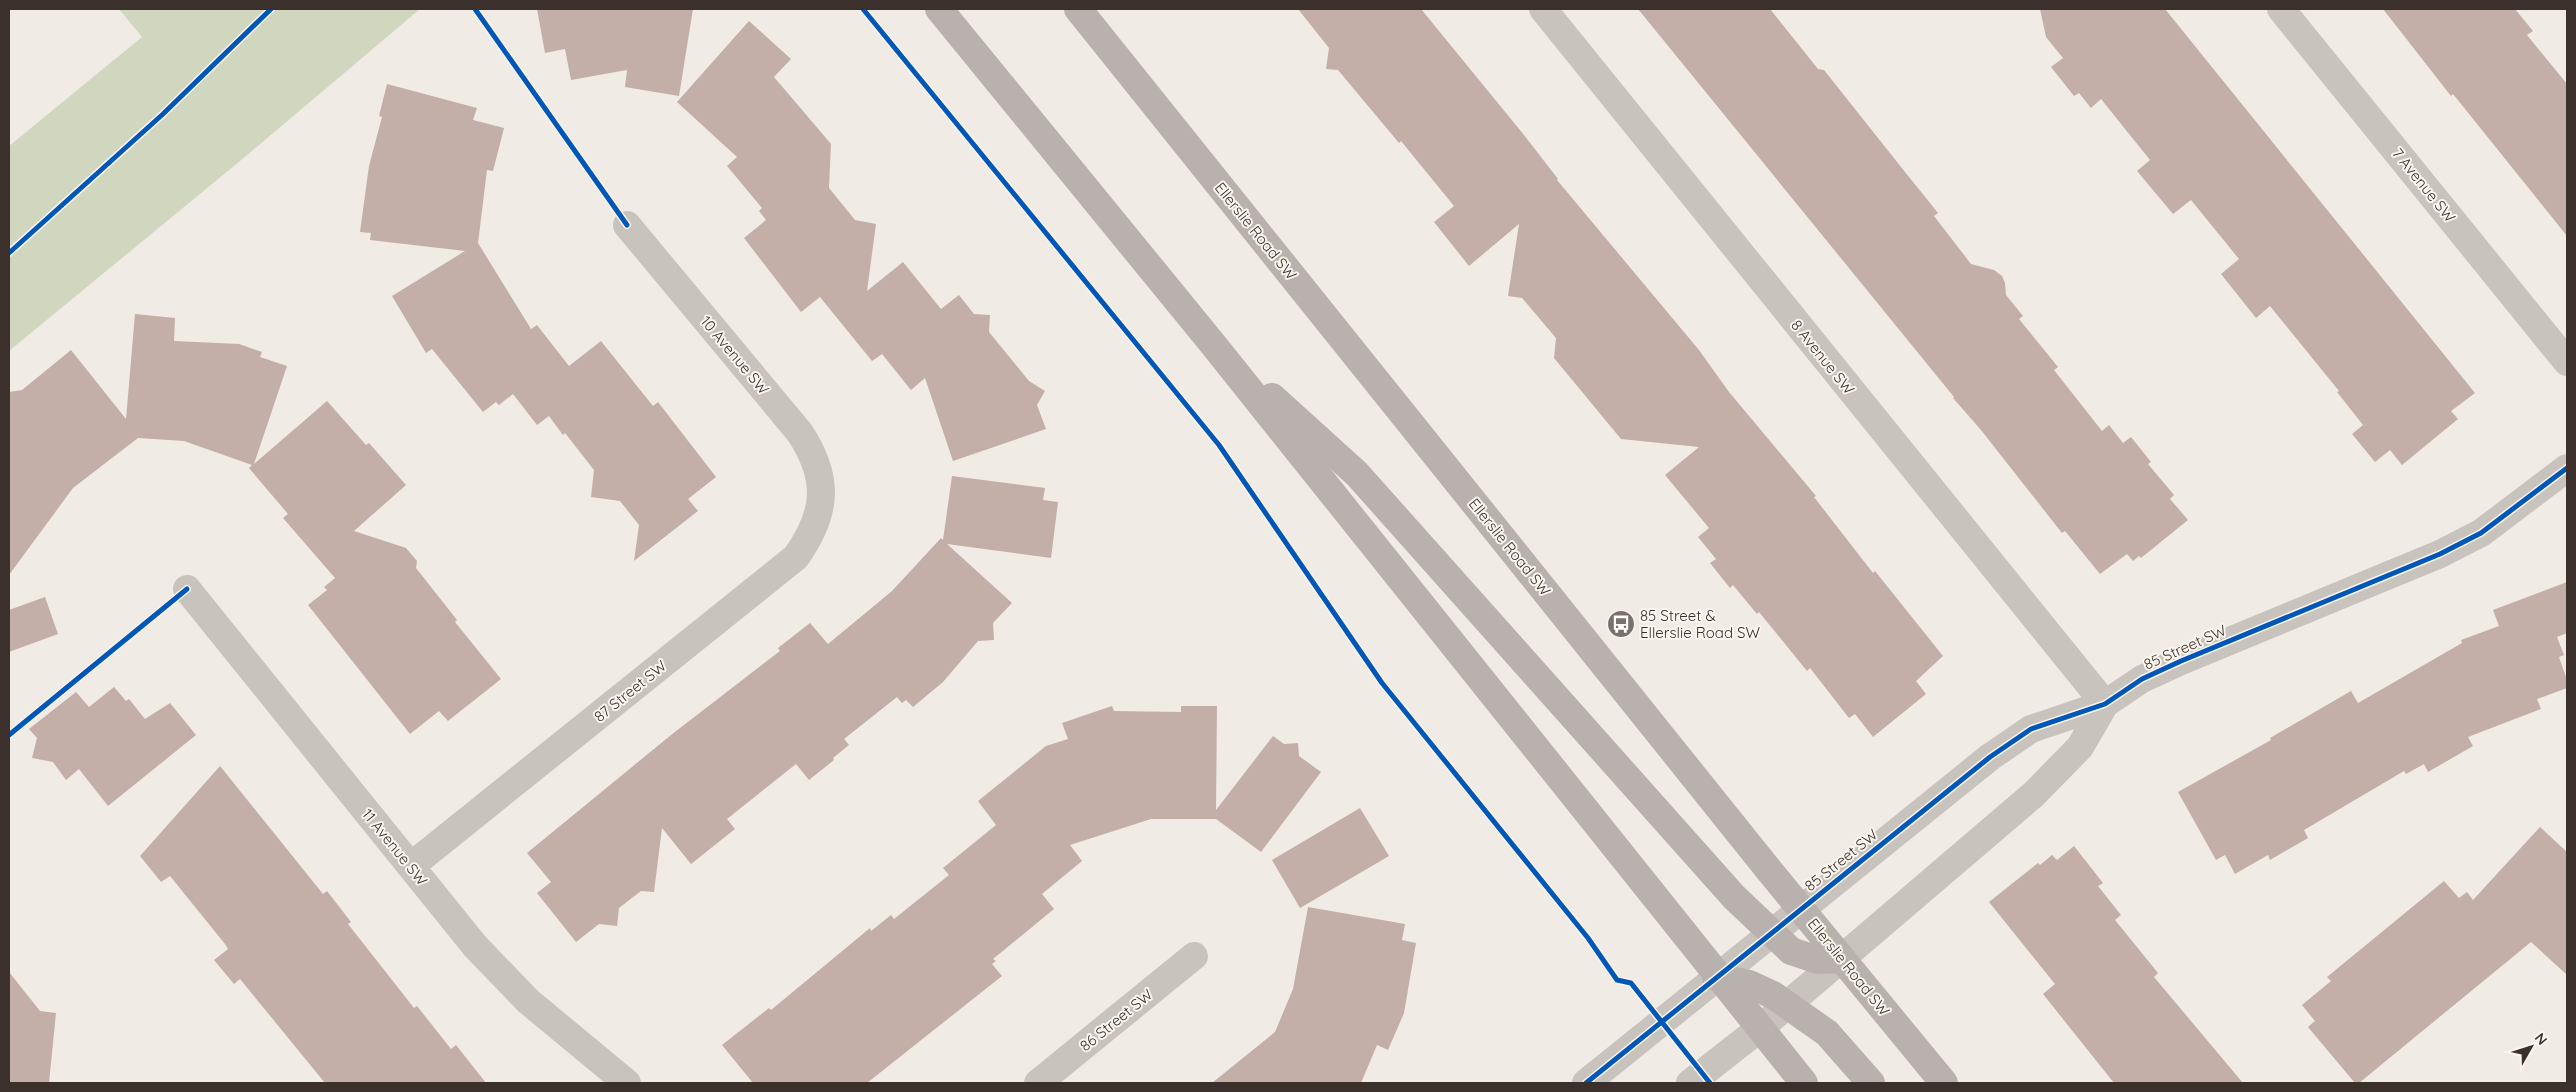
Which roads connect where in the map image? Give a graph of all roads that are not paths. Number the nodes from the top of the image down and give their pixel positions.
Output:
1 (939, 9) edge
2 (1078, 9) edge
3 (1542, 9) edge
4 (2281, 9) edge
5 (627, 225) dead end
6 (1212, 343) junction
7 (2567, 362) edge
8 (2567, 468) edge
9 (822, 496) joint
10 (187, 589) dead end
11 (2104, 704) junction
12 (411, 866) junction
13 (1801, 909) junction
14 (1771, 932) junction
15 (1194, 956) dead end
16 (1842, 959) junction
17 (1716, 977) junction
18 (1787, 1005) junction
19 (1759, 1029) junction
20 (627, 1083) edge
21 (1038, 1083) edge
22 (1586, 1083) edge
23 (1690, 1083) edge
24 (1804, 1083) edge
25 (1870, 1083) edge
26 (1944, 1083) edge

1 - 6 main road
2 - 13 main road, Ellerslie Road SW
3 - 11 street, 8 Avenue SW
4 - 7 street, 7 Avenue SW
5 - 9 street, 10 Avenue SW
6 - 14 main road
6 - 17 main road
8 - 11 street, 85 Street SW
9 - 12 street, 87 Street SW
10 - 12 street, 11 Avenue SW
11 - 13 street, 85 Street SW
11 - 16 street, 85 Street SW
12 - 20 street, 11 Avenue SW
13 - 14 street, 85 Street SW
13 - 16 main road, Ellerslie Road SW
14 - 16 main road
14 - 17 street, 85 Street SW
15 - 21 street, 86 Street SW
16 - 18 street, 85 Street SW
16 - 26 main road, Ellerslie Road SW
17 - 18 main road
17 - 19 main road
17 - 22 street, 85 Street SW
18 - 19 street, 85 Street SW
18 - 25 main road
19 - 23 street, 85 Street SW
19 - 24 main road

